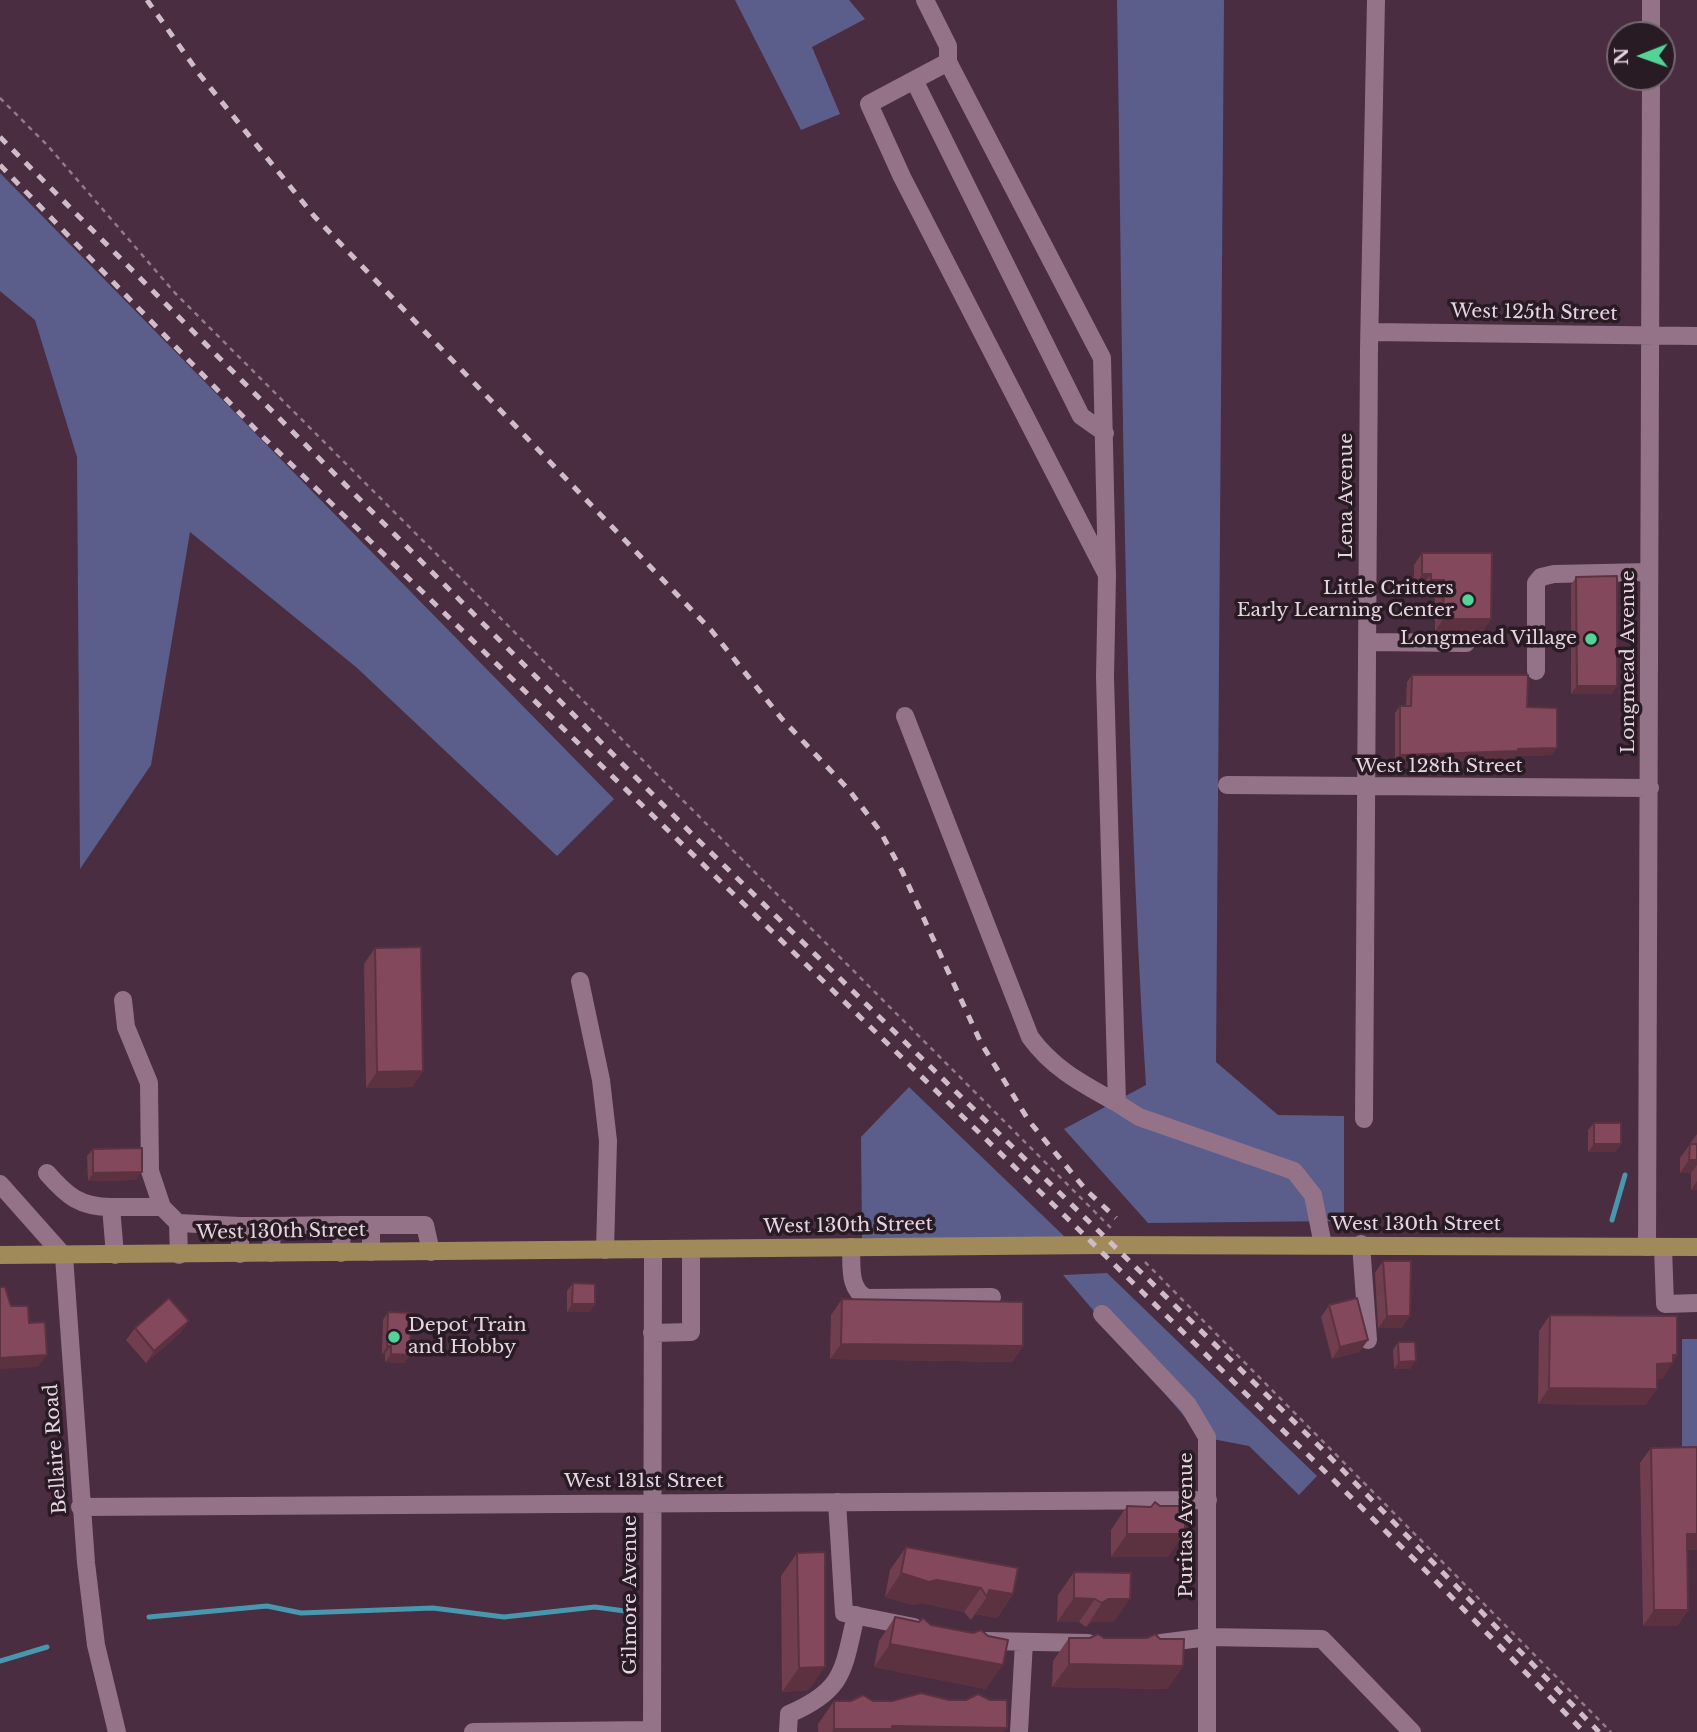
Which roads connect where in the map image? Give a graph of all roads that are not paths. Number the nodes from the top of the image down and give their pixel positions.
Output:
1 (925, 0) edge
2 (1376, 0) edge
3 (1651, 0) edge
4 (1651, 21) edge
5 (948, 62) junction
6 (914, 80) junction
7 (1651, 91) edge
8 (1370, 332) junction
9 (1649, 335) junction
10 (1697, 336) edge
11 (1105, 433) junction
12 (1649, 572) junction
13 (1107, 576) junction
14 (1367, 642) junction
15 (1466, 643) dead end
16 (1536, 671) dead end
17 (905, 716) dead end
18 (1227, 785) dead end
19 (1367, 788) junction
20 (1650, 788) junction
21 (580, 981) dead end
22 (123, 1000) dead end
23 (1117, 1103) junction
24 (1364, 1119) dead end
25 (47, 1173) dead end
26 (0, 1184) edge
27 (111, 1207) junction
28 (163, 1207) junction
29 (178, 1223) junction
30 (342, 1225) junction
31 (371, 1225) junction
32 (240, 1226) junction
33 (272, 1226) junction
34 (1361, 1244) junction
35 (1323, 1245) junction
36 (851, 1247) junction
37 (1655, 1247) junction
38 (1697, 1247) edge
39 (653, 1249) junction
40 (691, 1249) junction
41 (605, 1250) junction
42 (432, 1251) junction
43 (371, 1252) junction
44 (341, 1253) junction
45 (240, 1254) junction
46 (271, 1254) junction
47 (0, 1255) edge
48 (115, 1255) junction
49 (179, 1255) junction
50 (64, 1256) junction
51 (992, 1297) dead end
52 (1697, 1303) edge
53 (1102, 1314) dead end
54 (652, 1333) junction
55 (1368, 1340) edge
56 (1209, 1500) junction
57 (837, 1502) junction
58 (652, 1503) junction
59 (80, 1507) junction
60 (856, 1615) junction
61 (935, 1631) edge
62 (1208, 1637) junction
63 (974, 1639) edge
64 (1024, 1642) junction
65 (1108, 1643) edge
66 (1136, 1643) edge
67 (652, 1731) edge
68 (117, 1732) edge
69 (473, 1732) edge
70 (788, 1732) edge
71 (1019, 1732) edge
72 (1207, 1732) edge
73 (1412, 1732) edge

1 - 5 street
2 - 8 street, Lena Avenue
3 - 4 street
5 - 6 street
5 - 11 street
6 - 11 street
6 - 13 street
7 - 9 street, Longmead Avenue
8 - 9 street, West 125th Street
8 - 14 street, Lena Avenue
9 - 10 street, West 125th Street
9 - 12 street, Longmead Avenue
11 - 13 street
12 - 16 street
12 - 20 street, Longmead Avenue
13 - 23 street
14 - 15 street
14 - 19 street, Lena Avenue
17 - 23 street
18 - 19 street, West 128th Street
19 - 20 street, West 128th Street
19 - 24 street, Lena Avenue
20 - 37 street, Longmead Avenue
21 - 41 street
22 - 28 street
23 - 35 street
25 - 27 street
26 - 50 street
27 - 28 street
27 - 48 street
28 - 29 street
29 - 32 street
29 - 49 street
30 - 31 street
30 - 33 street
30 - 44 street
31 - 42 street
31 - 43 street
32 - 33 street
32 - 45 street
33 - 46 street
34 - 35 main road, West 130th Street
34 - 37 main road, West 130th Street
34 - 55 street
35 - 36 main road, West 130th Street
36 - 40 main road, West 130th Street
36 - 51 street
37 - 38 main road, West 130th Street
37 - 52 street, Longmead Avenue
39 - 40 main road, West 130th Street
39 - 41 main road, West 130th Street
39 - 54 street, Gilmore Avenue
40 - 54 street
41 - 42 main road, West 130th Street
42 - 43 main road, West 130th Street
43 - 44 main road, West 130th Street
44 - 46 main road, West 130th Street
45 - 46 main road, West 130th Street
45 - 49 main road, West 130th Street
47 - 50 main road, West 130th Street
48 - 49 main road, West 130th Street
48 - 50 main road, West 130th Street
50 - 59 street, Bellaire Road
53 - 56 street, Puritas Avenue
54 - 58 street, Gilmore Avenue
56 - 57 street, West 131st Street
56 - 62 street, Puritas Avenue
57 - 58 street, West 131st Street
57 - 60 street
58 - 59 street, West 131st Street
58 - 67 street, Gilmore Avenue
59 - 68 street, Bellaire Road
60 - 61 street
60 - 70 street
62 - 66 street
62 - 72 street, Puritas Avenue
62 - 73 street
63 - 64 street
64 - 65 street
64 - 71 street
67 - 69 street

